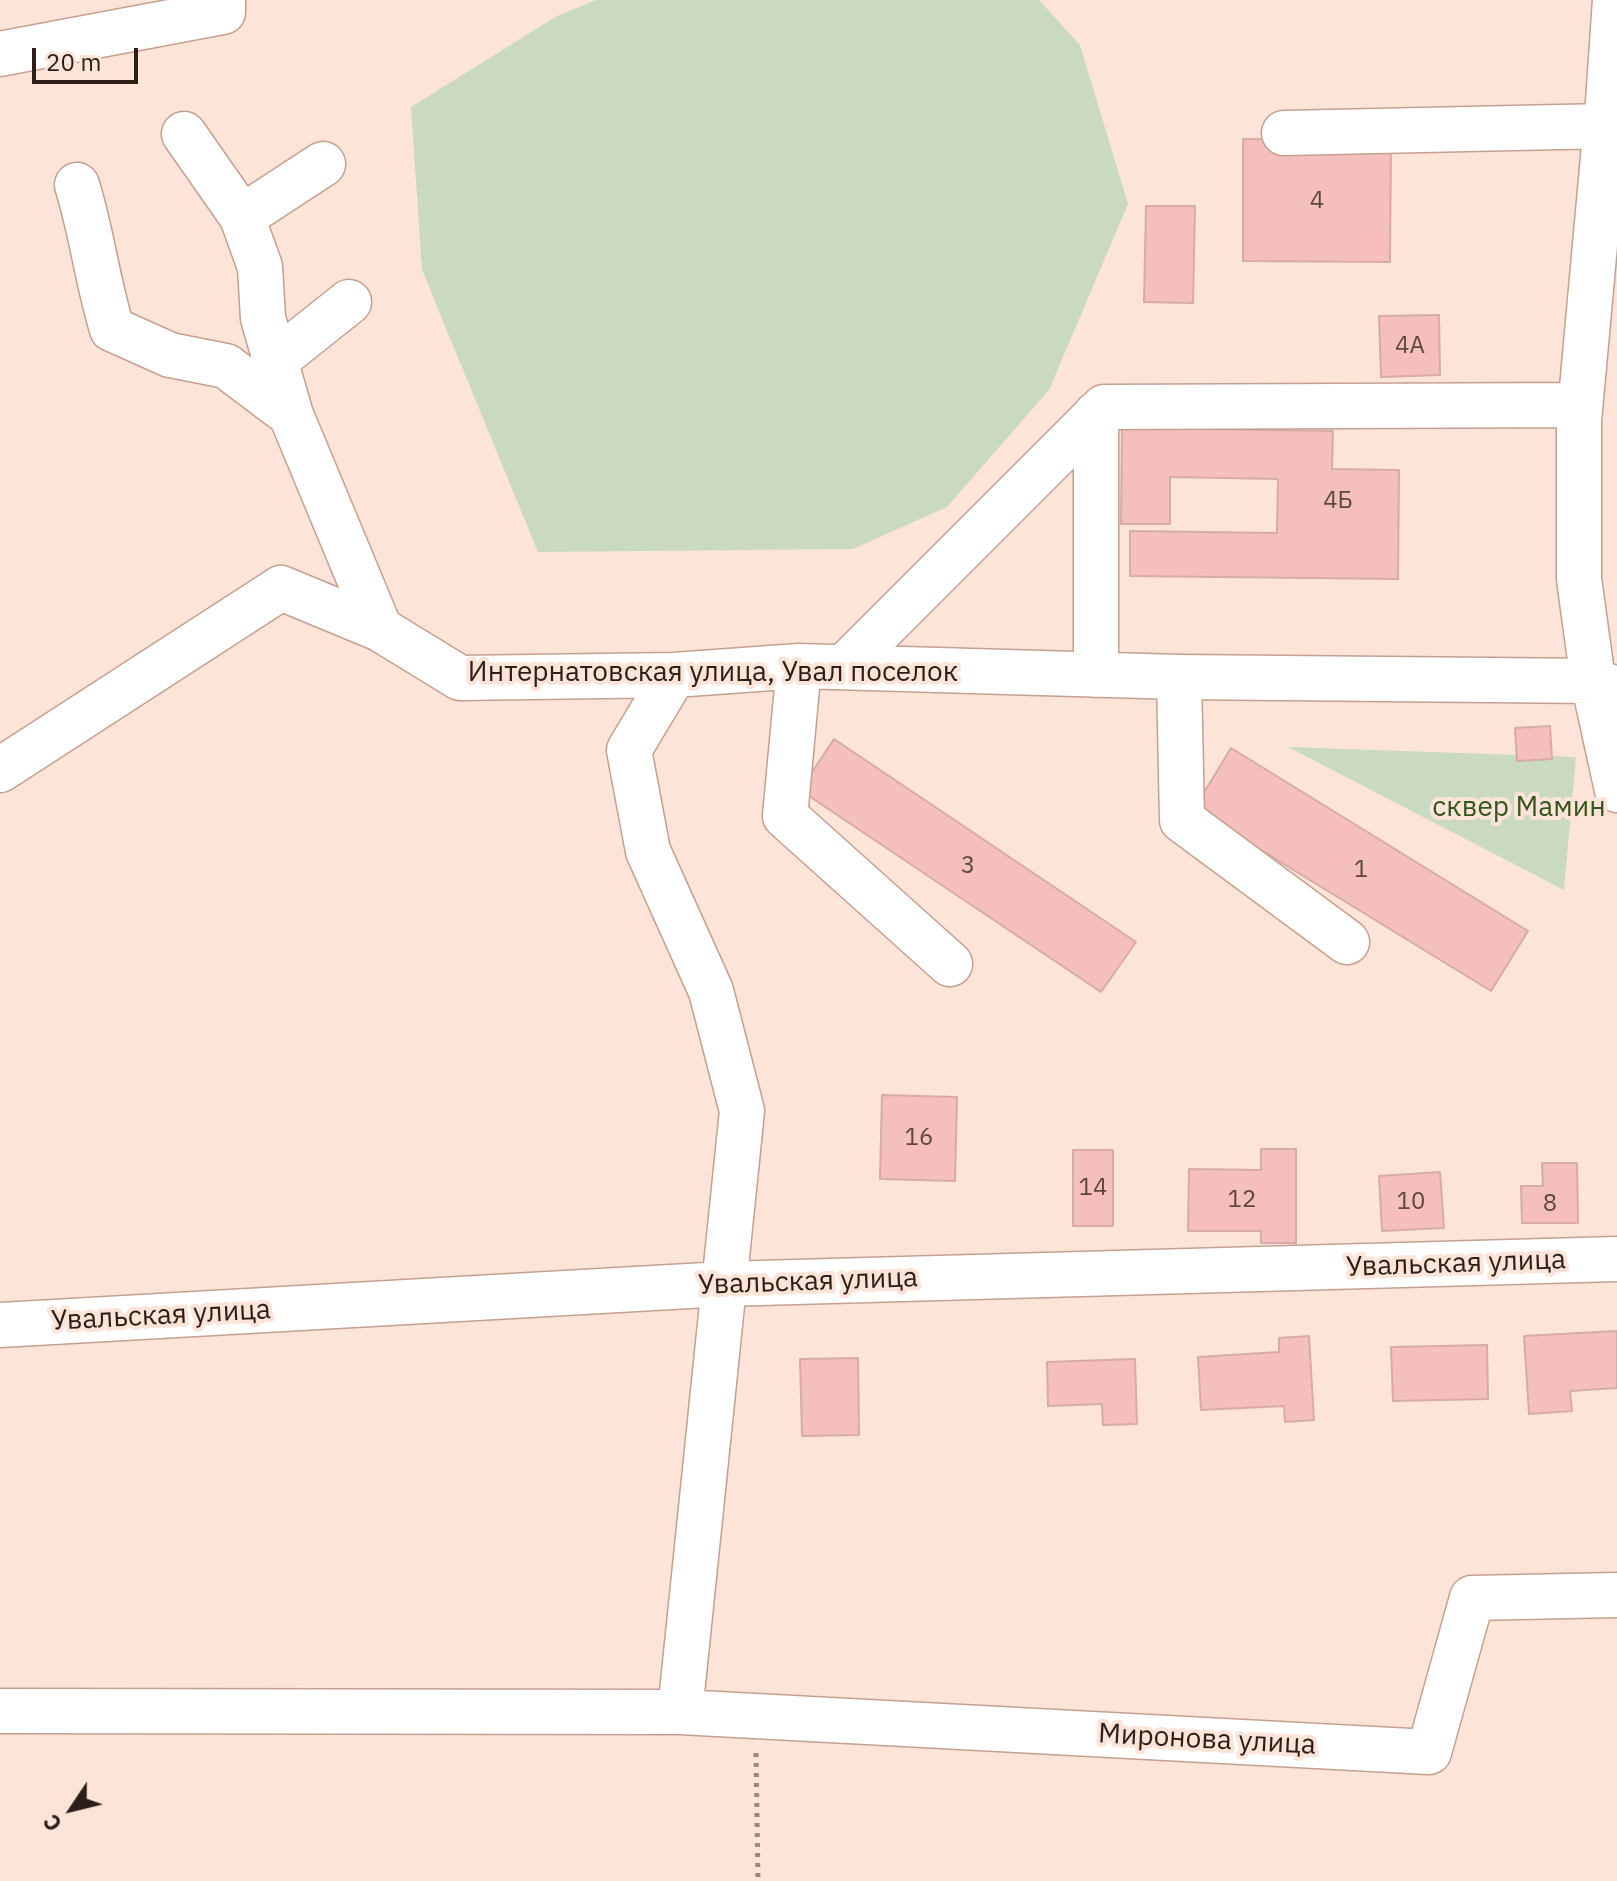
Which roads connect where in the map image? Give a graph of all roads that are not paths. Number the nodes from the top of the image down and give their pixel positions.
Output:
1 (223, 0) edge
2 (1615, 0) edge
3 (0, 54) edge
4 (1606, 126) junction
5 (1284, 133) dead end
6 (184, 134) dead end
7 (323, 164) dead end
8 (77, 185) dead end
9 (242, 217) junction
10 (349, 302) dead end
11 (275, 361) junction
12 (1580, 405) junction
13 (1096, 414) junction
14 (291, 415) junction
15 (380, 629) junction
16 (799, 666) junction
17 (844, 667) junction
18 (674, 675) junction
19 (1096, 675) junction
20 (1179, 677) junction
21 (1605, 685) edge
22 (0, 770) edge
23 (1617, 790) edge
24 (1347, 942) dead end
25 (950, 964) dead end
26 (1617, 1259) edge
27 (724, 1284) junction
28 (0, 1325) edge
29 (1617, 1595) edge
30 (0, 1711) edge
31 (680, 1712) junction

1 - 3 street
2 - 4 street
4 - 5 street
4 - 12 street
6 - 9 street
7 - 9 street
8 - 14 street
9 - 11 street
10 - 11 street
11 - 14 street
12 - 13 street
12 - 21 street
13 - 17 street
13 - 19 street
14 - 15 street
15 - 18 street, Интернатовская улица, Увал поселок
15 - 22 street, Интернатовская улица, Увал поселок
16 - 17 street, Интернатовская улица, Увал поселок
16 - 18 street, Интернатовская улица, Увал поселок
16 - 25 street
17 - 19 street, Интернатовская улица, Увал поселок
18 - 27 street
19 - 20 street, Интернатовская улица, Увал поселок
20 - 21 street, Интернатовская улица, Увал поселок
20 - 24 street
21 - 23 street
26 - 27 street, Увальская улица
27 - 28 street, Увальская улица
27 - 31 street
29 - 31 street, Миронова улица
30 - 31 street, Миронова улица

